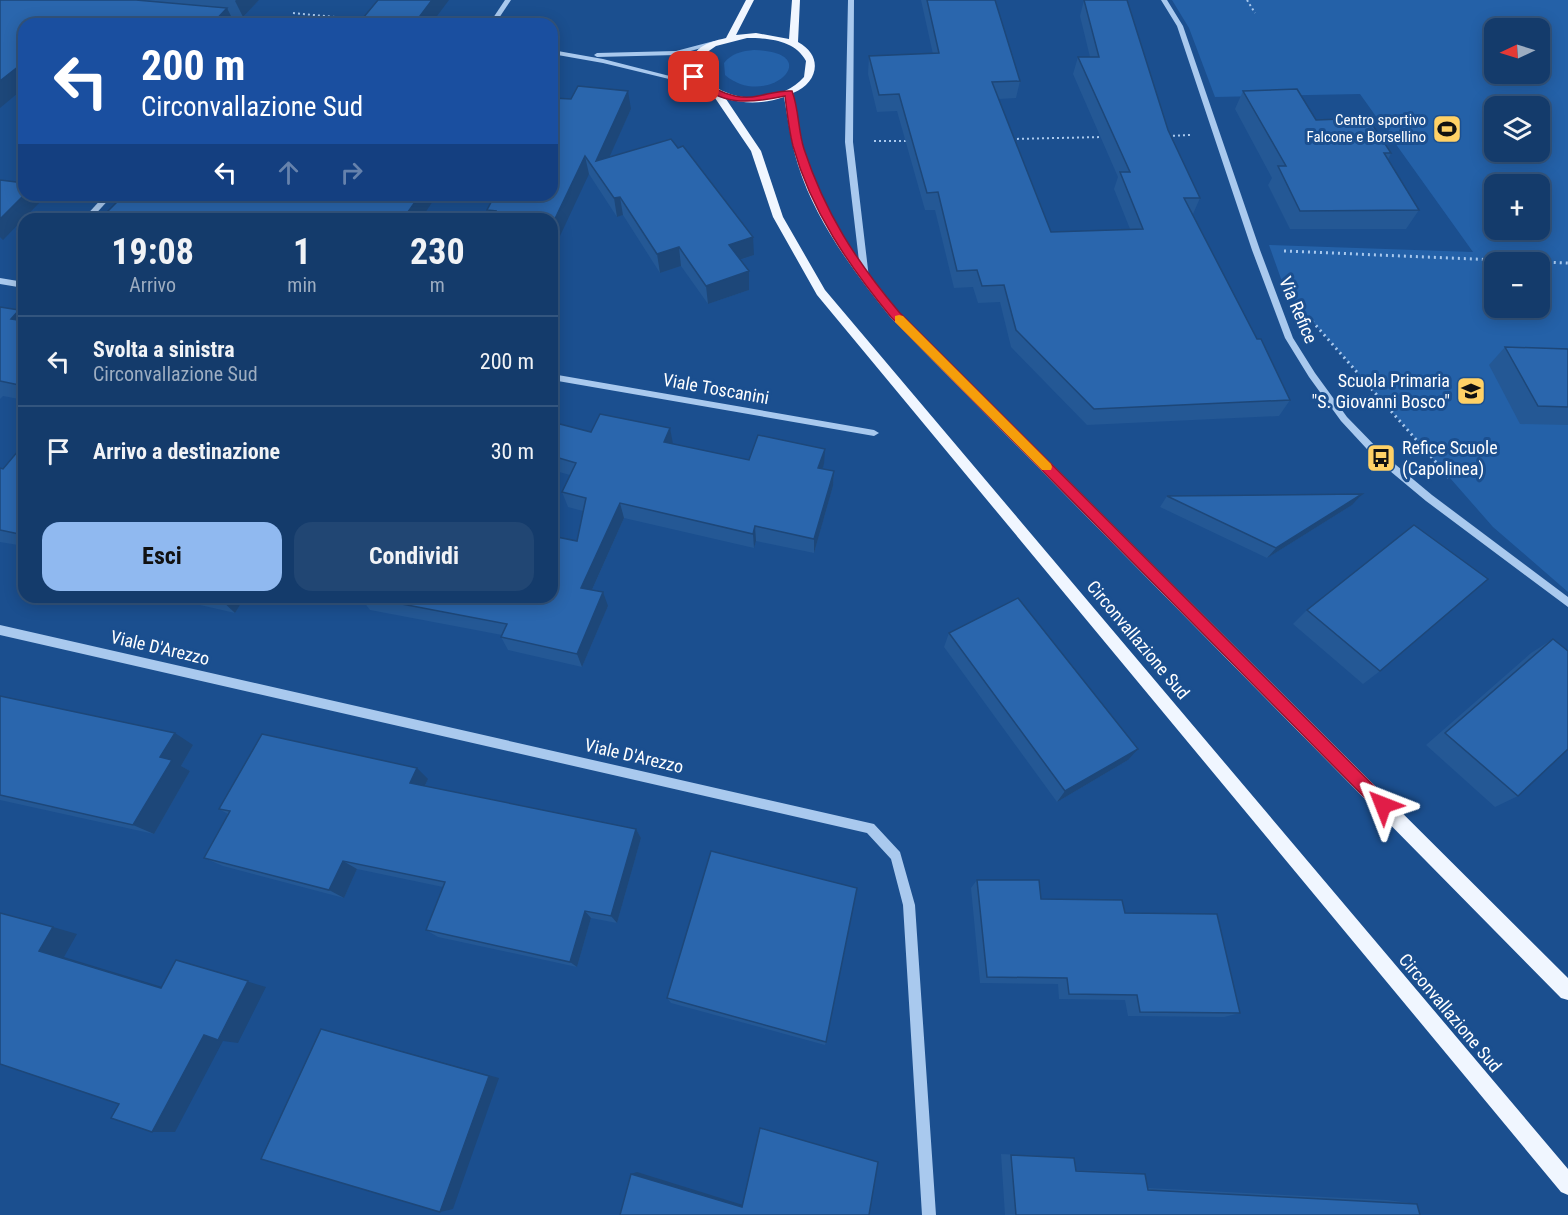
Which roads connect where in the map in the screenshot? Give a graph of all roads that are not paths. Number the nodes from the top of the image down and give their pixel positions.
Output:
1 (508, 0) edge
2 (750, 0) edge
3 (796, 0) edge
4 (851, 0) edge
5 (1164, 0) edge
6 (496, 18) edge
7 (730, 37) junction
8 (714, 43) junction
9 (794, 44) junction
10 (558, 53) edge
11 (578, 56) junction
12 (702, 85) junction
13 (788, 93) junction
14 (718, 95) junction
15 (104, 201) edge
16 (92, 213) edge
17 (865, 279) junction
18 (0, 281) edge
19 (18, 284) edge
20 (558, 378) edge
21 (874, 433) dead end
22 (1568, 603) edge
23 (0, 630) edge
24 (1568, 991) edge
25 (1568, 1185) edge
26 (930, 1215) edge

1 - 6 street
2 - 7 main road
3 - 9 main road
4 - 17 street
5 - 22 street, Via Refice
7 - 8 main road
7 - 9 main road
8 - 11 street
8 - 12 main road
9 - 13 main road, Circonvallazione Sud
10 - 11 street
11 - 12 street
12 - 14 main road, Circonvallazione Sud
13 - 14 main road, Circonvallazione Sud
13 - 17 main road
14 - 25 main road, Circonvallazione Sud
15 - 16 street
17 - 24 main road
18 - 19 street
20 - 21 street, Viale Toscanini
23 - 26 street, Viale D'Arezzo

